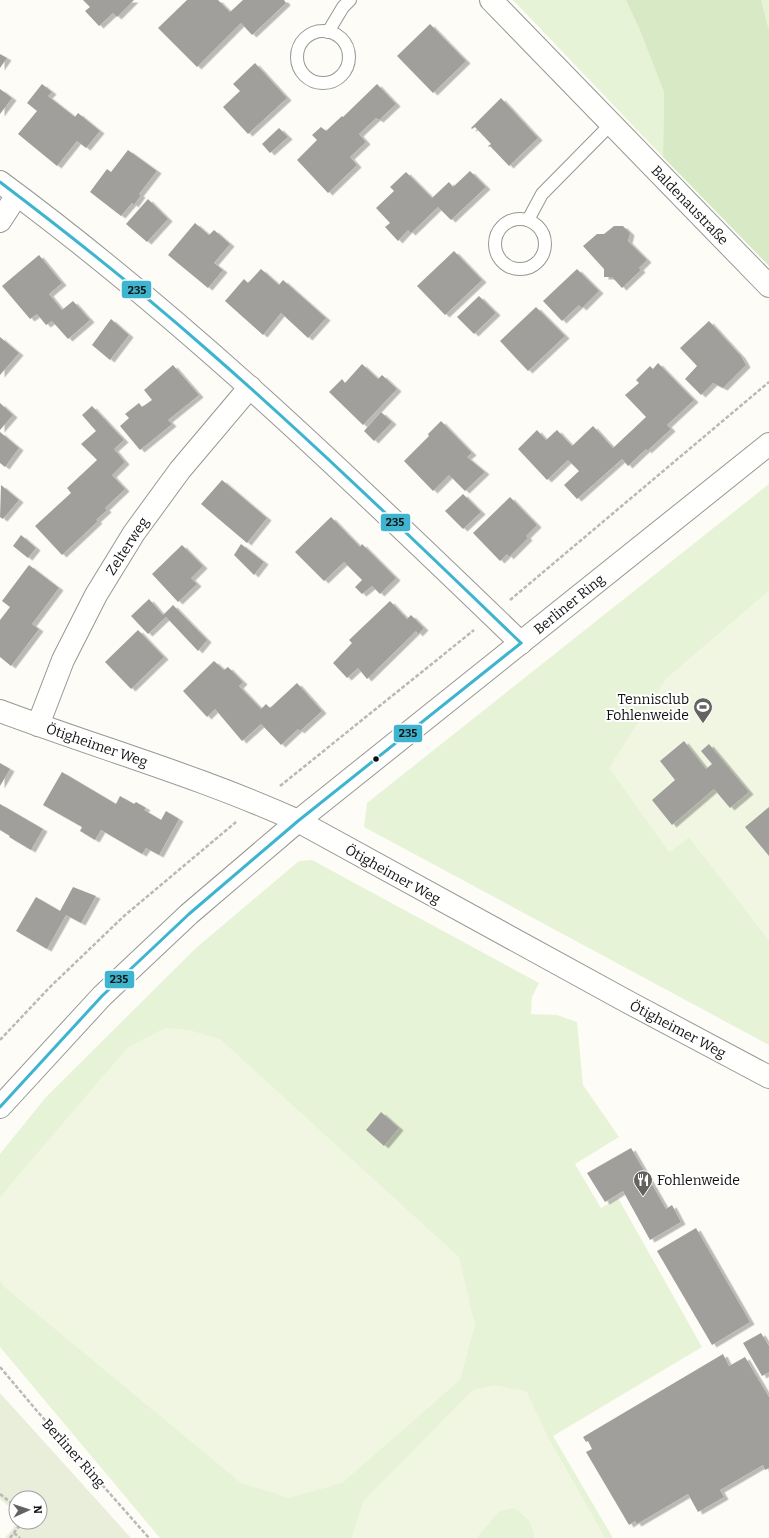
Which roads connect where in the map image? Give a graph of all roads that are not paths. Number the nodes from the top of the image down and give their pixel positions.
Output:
1 (350, 0) edge
2 (492, 0) edge
3 (328, 32) junction
4 (611, 124) junction
5 (0, 182) edge
6 (17, 195) junction
7 (528, 220) junction
8 (0, 221) edge
9 (769, 286) edge
10 (250, 387) junction
11 (769, 444) edge
12 (521, 643) junction
13 (0, 711) edge
14 (38, 725) junction
15 (298, 822) junction
16 (769, 1077) edge
17 (0, 1106) edge

1 - 3 lane
2 - 4 street, Baldenaustraße
3 - 3 lane
4 - 7 lane
4 - 9 street, Baldenaustraße
5 - 6 street
6 - 8 street
6 - 10 street
7 - 7 lane
10 - 12 street
10 - 14 street, Zelterweg
11 - 12 street, Berliner Ring
12 - 15 street, Berliner Ring
13 - 14 street, Ötigheimer Weg
14 - 15 street, Ötigheimer Weg
15 - 16 street, Ötigheimer Weg
15 - 17 street, Berliner Ring

